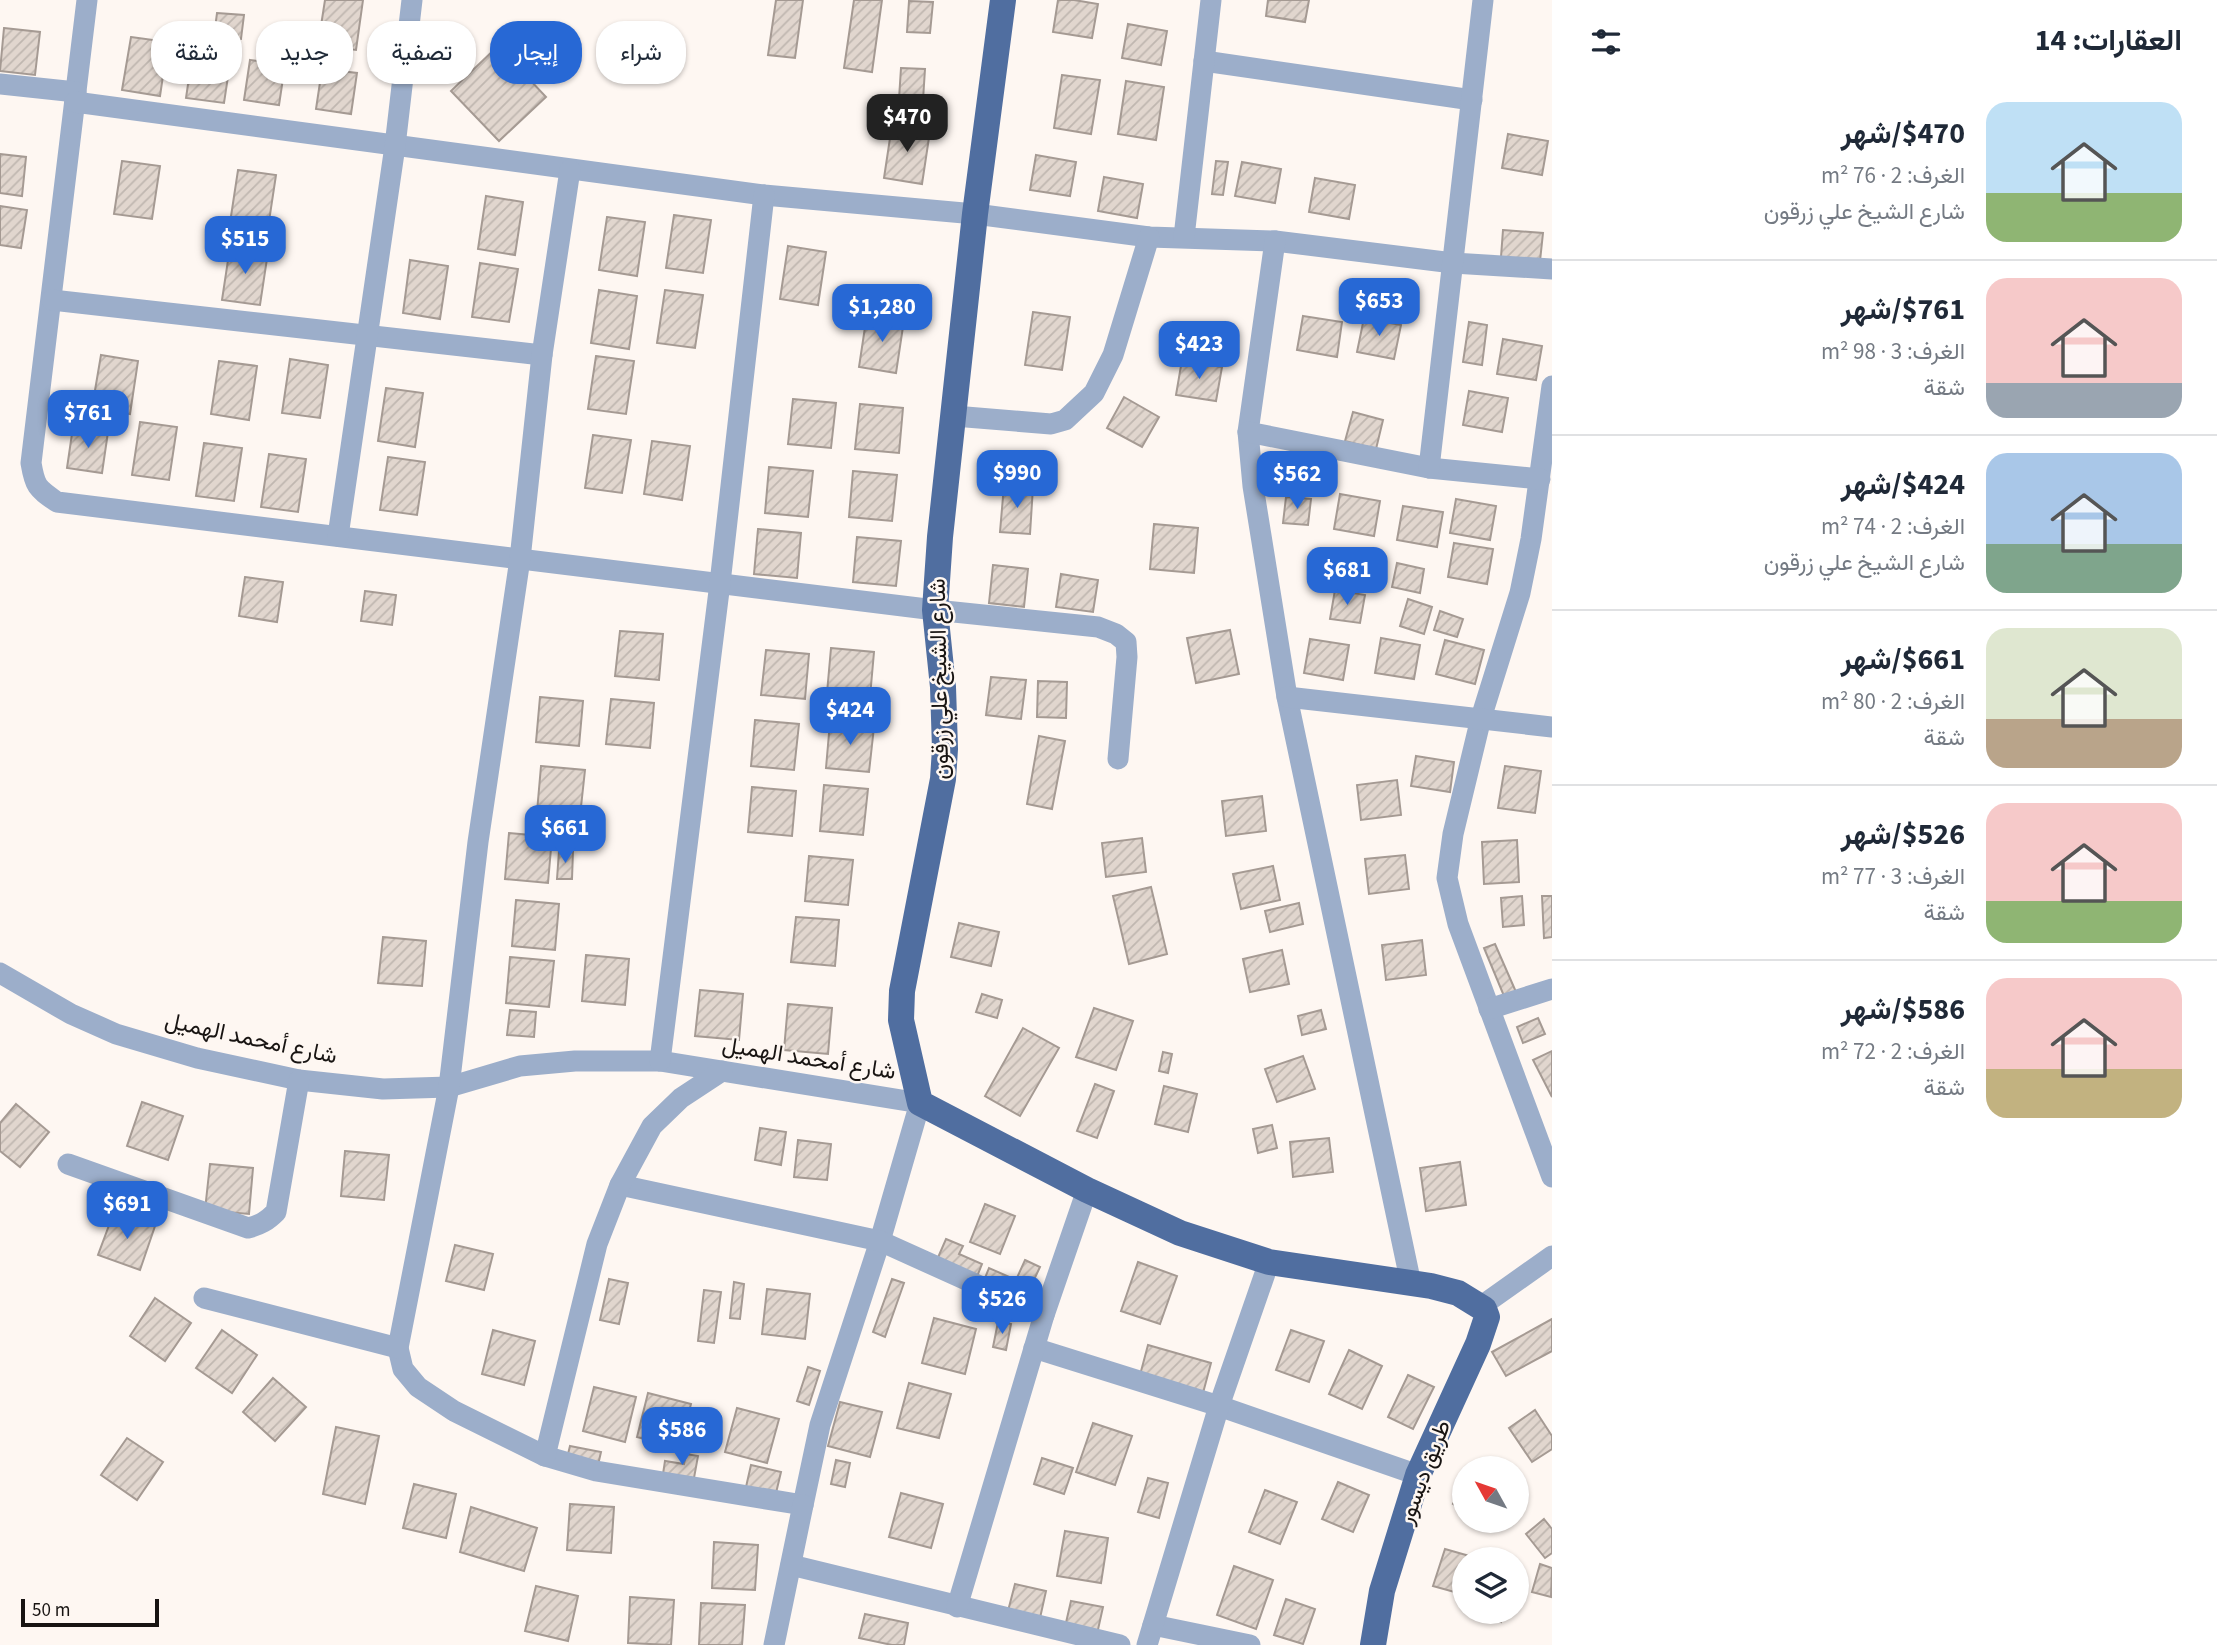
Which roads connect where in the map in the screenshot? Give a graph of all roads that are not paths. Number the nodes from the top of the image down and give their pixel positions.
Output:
1 (87, 0) edge
2 (412, 0) edge
3 (1003, 0) edge
4 (1211, 0) edge
5 (1483, 0) edge
6 (1204, 61) junction
7 (0, 84) edge
8 (76, 97) junction
9 (1472, 100) junction
10 (395, 146) junction
11 (570, 170) junction
12 (764, 195) junction
13 (975, 214) junction
14 (1149, 237) junction
15 (1184, 237) junction
16 (1275, 241) junction
17 (1453, 263) junction
18 (1552, 270) edge
19 (52, 300) junction
20 (367, 335) junction
21 (542, 355) junction
22 (1552, 386) edge
23 (954, 415) junction
24 (1248, 432) junction
25 (1429, 468) junction
26 (1540, 479) junction
27 (338, 536) junction
28 (520, 559) junction
29 (720, 583) junction
30 (935, 610) junction
31 (1287, 696) junction
32 (1481, 718) junction
33 (1552, 727) edge
34 (1118, 759) dead end
35 (0, 973) edge
36 (1552, 989) edge
37 (1489, 1009) junction
38 (660, 1061) junction
39 (722, 1071) junction
40 (299, 1080) junction
41 (449, 1087) junction
42 (920, 1103) junction
43 (68, 1164) dead end
44 (1552, 1177) edge
45 (620, 1185) junction
46 (1087, 1190) junction
47 (880, 1241) junction
48 (1552, 1256) edge
49 (1269, 1262) junction
50 (1411, 1284) junction
51 (204, 1298) dead end
52 (1480, 1307) junction
53 (1044, 1315) junction
54 (398, 1348) junction
55 (1034, 1348) junction
56 (1219, 1406) junction
57 (545, 1456) junction
58 (1418, 1475) junction
59 (803, 1505) junction
60 (791, 1565) junction
61 (957, 1606) junction
62 (1150, 1635) edge
63 (774, 1645) edge
64 (1120, 1645) edge
65 (1250, 1645) edge
66 (1373, 1645) edge

1 - 8 street
2 - 10 street
3 - 13 main road, شارع الشيخ علي زرقون
4 - 6 street
5 - 9 street
6 - 9 street
6 - 15 street
7 - 8 street
8 - 10 street
8 - 19 street
9 - 17 street
10 - 11 street
10 - 20 street
11 - 12 street
11 - 21 street
12 - 13 street
12 - 29 street
13 - 14 street
13 - 23 main road, شارع الشيخ علي زرقون
14 - 15 street
14 - 23 street
15 - 16 street
16 - 17 street
16 - 24 street
17 - 18 street
17 - 25 street
19 - 20 street
19 - 27 street
20 - 21 street
20 - 27 street
21 - 28 street
22 - 26 street
23 - 30 main road, شارع الشيخ علي زرقون
24 - 25 street
24 - 31 street
25 - 26 street
26 - 32 street
27 - 28 street
28 - 29 street
28 - 41 street
29 - 30 street
29 - 38 street
30 - 34 street
30 - 42 main road, شارع الشيخ علي زرقون
31 - 32 street
31 - 50 street
32 - 33 street
32 - 37 street
35 - 40 street, شارع أمحمد الهميل
36 - 37 street
37 - 44 street
38 - 39 street, شارع أمحمد الهميل
38 - 41 street, شارع أمحمد الهميل
39 - 42 street, شارع أمحمد الهميل
39 - 45 street
40 - 41 street, شارع أمحمد الهميل
40 - 43 street
41 - 54 street
42 - 46 main road
42 - 47 street
45 - 47 street
45 - 57 street
46 - 49 main road
46 - 53 street
47 - 53 street
47 - 59 street
48 - 52 street
49 - 50 main road
49 - 56 street
50 - 52 main road
51 - 54 street
52 - 58 main road, طريق ديسور
53 - 55 street
54 - 57 street
55 - 56 street
55 - 61 street
56 - 58 street
56 - 62 street
57 - 59 street
58 - 66 main road, طريق ديسور
59 - 60 street
60 - 61 street
60 - 63 street
61 - 64 street
62 - 65 street

